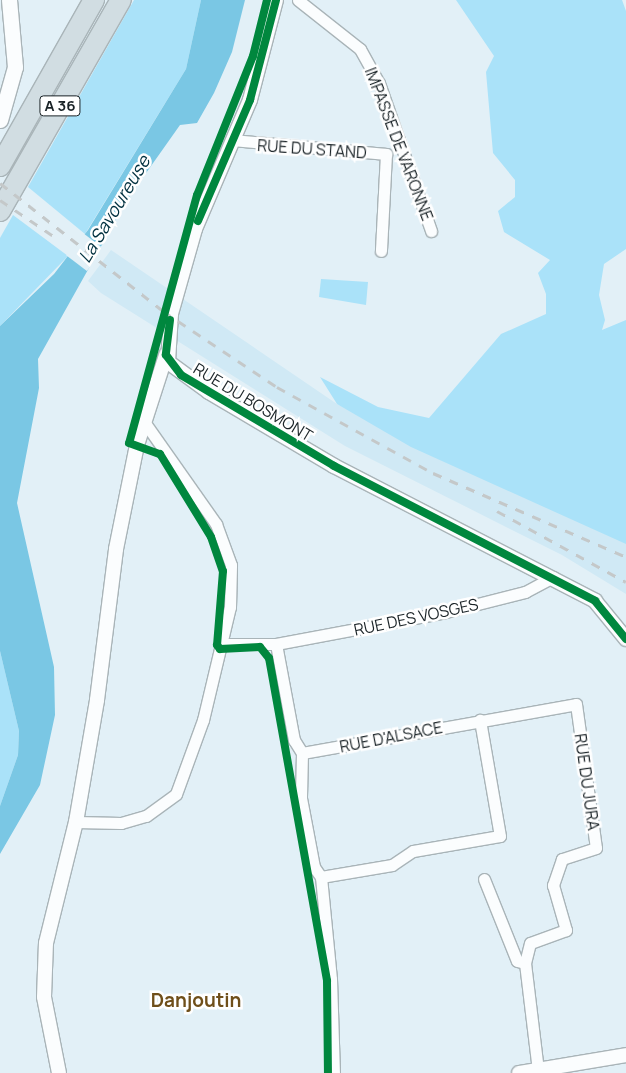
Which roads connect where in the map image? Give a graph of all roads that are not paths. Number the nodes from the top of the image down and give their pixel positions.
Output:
1 (9, 0) edge
2 (94, 0) edge
3 (121, 0) edge
4 (276, 0) edge
5 (298, 0) edge
6 (0, 120) edge
7 (232, 140) junction
8 (0, 166) edge
9 (0, 211) edge
10 (431, 231) dead end
11 (381, 251) dead end
12 (166, 355) junction
13 (145, 423) junction
14 (553, 577) junction
15 (626, 639) edge
16 (221, 644) junction
17 (276, 644) junction
18 (480, 720) junction
19 (302, 753) junction
20 (76, 822) junction
21 (321, 877) junction
22 (484, 879) dead end
23 (525, 963) junction
24 (626, 1055) edge
25 (538, 1070) junction
26 (59, 1073) edge
27 (334, 1073) edge
28 (519, 1073) edge

1 - 6 main road
2 - 8 highway, A 36
3 - 9 highway, A 36
4 - 7 street
5 - 10 street, IMPASSE DE VARONNE
7 - 11 street, RUE DU STAND
7 - 12 street
12 - 13 street
12 - 14 street, RUE DU BOSMONT
13 - 16 street
13 - 20 street
14 - 15 street, RUE DU BOSMONT
14 - 17 street, RUE DES VOSGES
16 - 17 street, RUE DES VOSGES
16 - 20 street
17 - 19 street
18 - 19 street, RUE D'ALSACE
18 - 21 street
18 - 23 street, RUE DU JURA
19 - 21 street
20 - 26 street
21 - 27 street
22 - 23 street
23 - 25 street, RUE DU JURA
24 - 25 street
25 - 28 street

